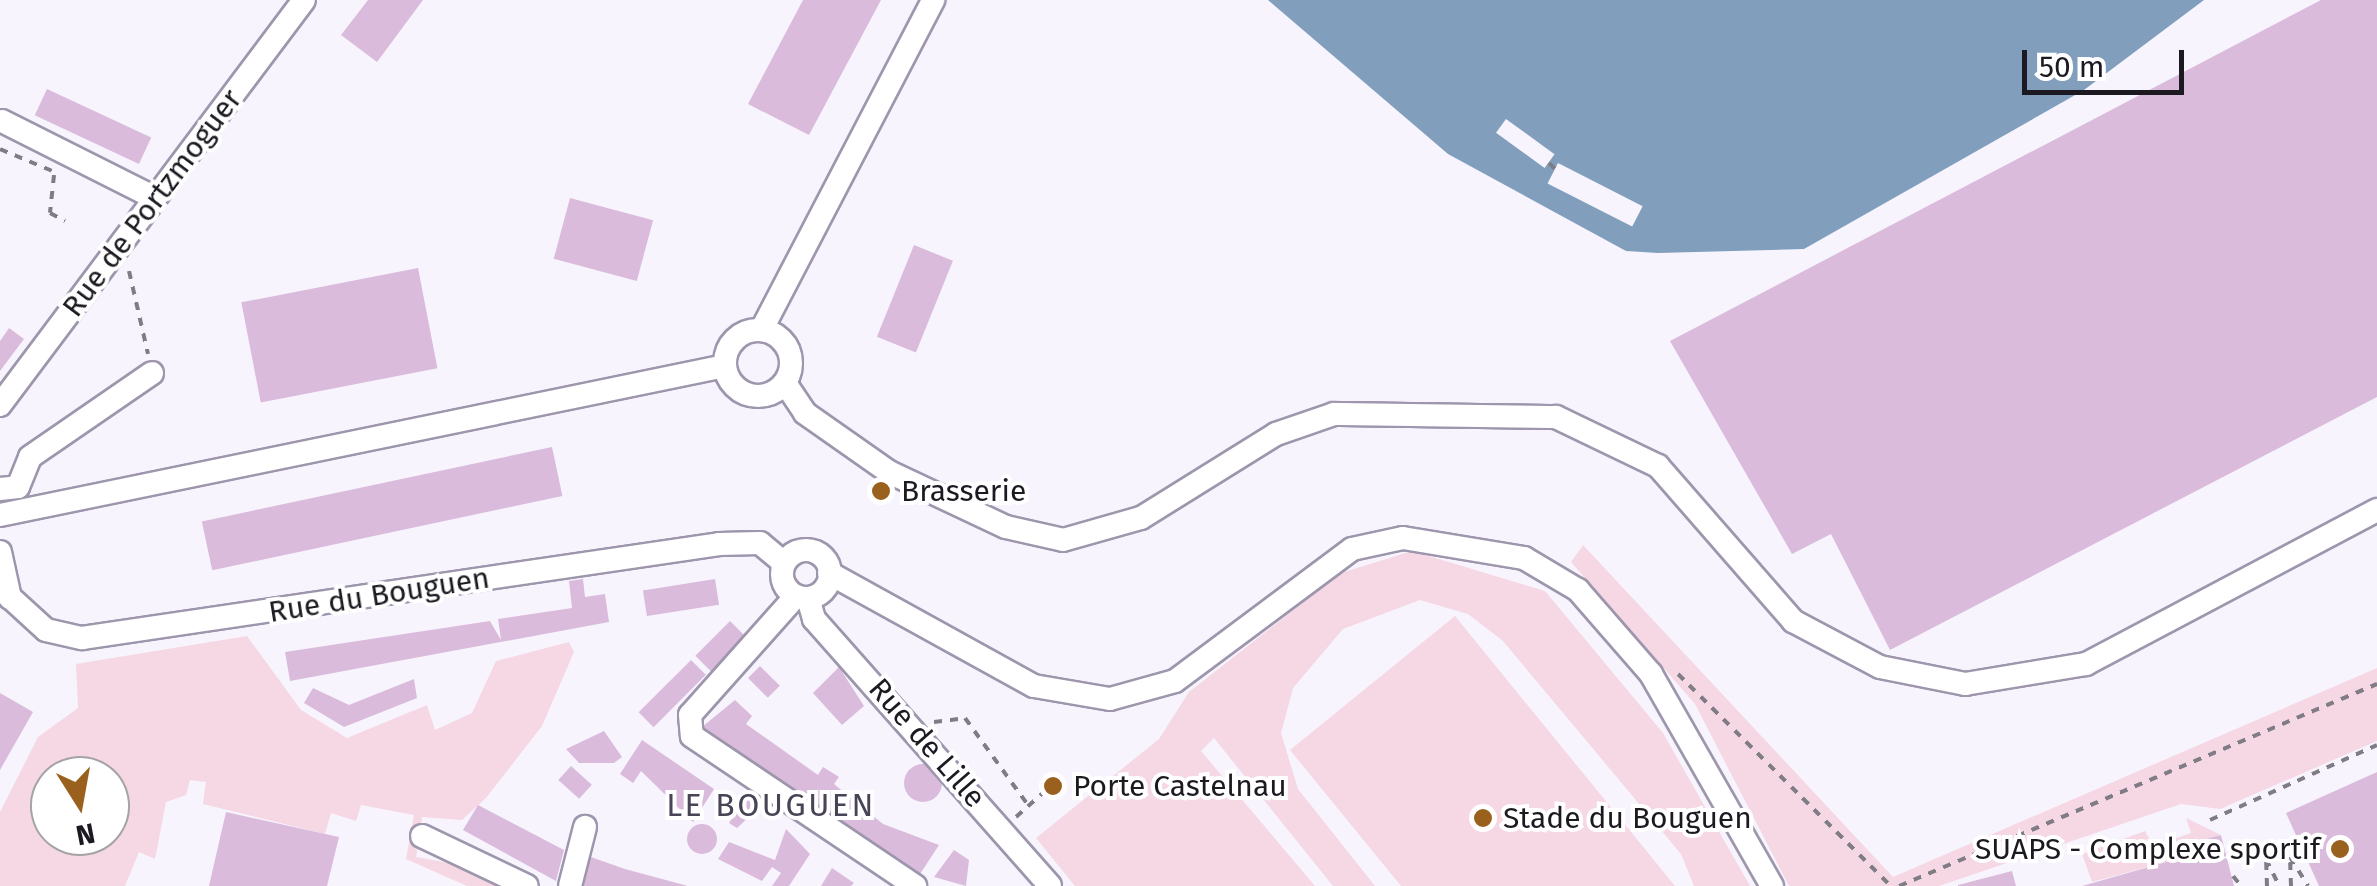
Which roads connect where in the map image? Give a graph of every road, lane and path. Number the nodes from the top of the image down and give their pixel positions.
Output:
1 (304, 0) edge
2 (932, 0) edge
3 (2, 121) edge
4 (1549, 163) dead end
5 (1556, 169) dead end
6 (54, 175) dead end
7 (155, 198) junction
8 (65, 222) dead end
9 (127, 261) dead end
10 (762, 329) junction
11 (725, 366) junction
12 (152, 373) joint
13 (785, 383) junction
14 (0, 405) edge
15 (0, 489) edge
16 (2377, 510) edge
17 (0, 515) edge
18 (0, 552) edge
19 (784, 564) junction
20 (830, 573) junction
21 (5, 593) edge
22 (802, 597) junction
23 (1666, 662) dead end
24 (2377, 684) edge
25 (924, 731) dead end
26 (2377, 745) edge
27 (1046, 791) dead end
28 (2210, 820) dead end
29 (585, 827) dead end
30 (422, 836) dead end
31 (2232, 876) dead end
32 (527, 886) edge
33 (570, 886) edge
34 (915, 886) edge
35 (1050, 886) edge
36 (1772, 886) edge
37 (1890, 886) edge
38 (1899, 886) edge
39 (2240, 886) edge
40 (2268, 886) edge
41 (2279, 886) edge
42 (2291, 886) edge
43 (2308, 886) edge

1 - 7 street, Rue de Portzmoguer
2 - 10 street
3 - 7 street
4 - 5 path
6 - 8 path
7 - 14 street, Rue de Portzmoguer
9 - 12 path
10 - 11 street
10 - 13 street
11 - 13 street
11 - 17 street
12 - 15 street
13 - 16 street
18 - 21 street, Rue du Bouguen
19 - 20 street
19 - 21 street, Rue du Bouguen
19 - 22 street, Rue de Lille
20 - 22 street
20 - 36 street
22 - 34 street
22 - 35 street, Rue de Lille
23 - 37 path
24 - 38 path
25 - 27 path
26 - 28 path
29 - 33 street
30 - 32 street
31 - 39 path
40 - 41 path
42 - 43 path

